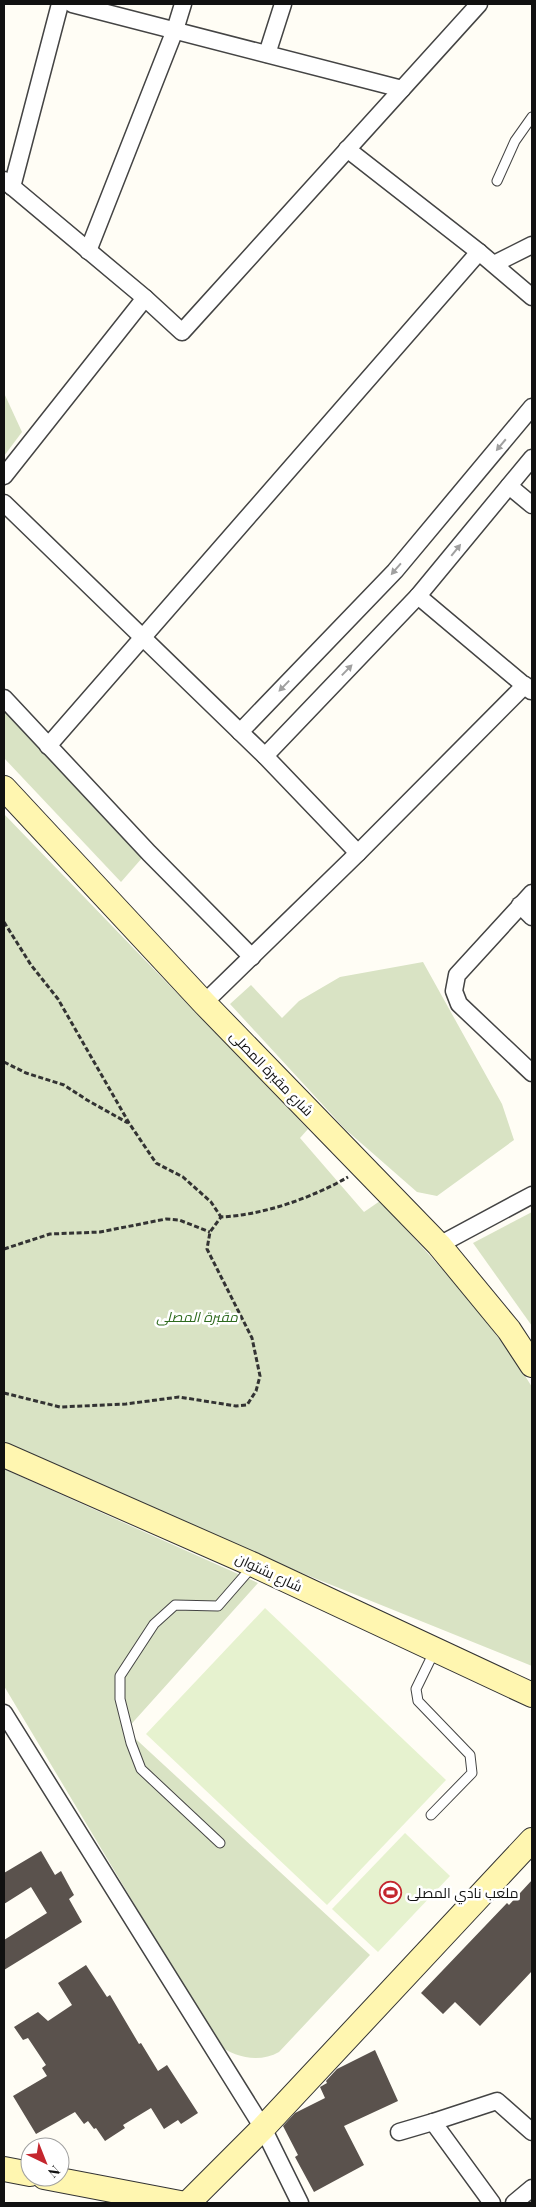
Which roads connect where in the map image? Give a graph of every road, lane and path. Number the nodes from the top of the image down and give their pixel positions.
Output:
1 (60, 4) edge
2 (72, 4) edge
3 (183, 4) edge
4 (284, 4) edge
5 (479, 4) edge
6 (175, 30) junction
7 (267, 54) junction
8 (402, 89) junction
9 (532, 117) edge
10 (347, 149) junction
11 (497, 181) dead end
12 (8, 184) edge
13 (532, 245) edge
14 (88, 251) junction
15 (479, 252) junction
16 (494, 264) junction
17 (532, 297) edge
18 (145, 298) junction
19 (532, 407) edge
20 (532, 458) edge
21 (4, 476) edge
22 (509, 486) junction
23 (4, 504) edge
24 (532, 505) edge
25 (418, 596) junction
26 (144, 637) junction
27 (528, 688) edge
28 (4, 698) edge
29 (240, 732) junction
30 (48, 746) junction
31 (264, 756) junction
32 (4, 788) edge
33 (358, 853) junction
34 (532, 893) edge
35 (526, 911) edge
36 (4, 922) edge
37 (252, 956) junction
38 (204, 1002) junction
39 (4, 1062) edge
40 (532, 1072) edge
41 (129, 1123) junction
42 (363, 1167) junction
43 (532, 1195) edge
44 (221, 1217) junction
45 (210, 1232) junction
46 (438, 1245) junction
47 (4, 1249) edge
48 (532, 1365) edge
49 (4, 1393) edge
50 (4, 1455) edge
51 (254, 1565) junction
52 (436, 1649) junction
53 (532, 1695) edge
54 (4, 1713) edge
55 (430, 1815) dead end
56 (532, 1840) edge
57 (220, 1843) dead end
58 (433, 2122) junction
59 (263, 2128) junction
60 (399, 2132) dead end
61 (532, 2132) edge
62 (4, 2169) edge
63 (20, 2172) edge
64 (70, 2182) edge
65 (532, 2188) edge
66 (180, 2203) edge
67 (188, 2203) edge
68 (300, 2203) edge
69 (492, 2203) edge
70 (514, 2203) edge

1 - 12 street
2 - 6 street
3 - 6 street
4 - 7 street
5 - 8 street
6 - 7 street
6 - 14 street
7 - 8 street
8 - 10 street
9 - 11 lane
10 - 15 street
10 - 18 street
12 - 14 street
13 - 16 street
14 - 18 street
15 - 16 street
15 - 26 street
16 - 17 street
18 - 21 street
19 -> 29 street
20 - 22 street
22 - 24 street
25 -> 22 street
23 - 26 street
25 - 27 street
31 -> 25 street
26 - 29 street
26 - 30 street
27 - 33 street
28 - 30 street
29 - 31 street
30 - 37 street
31 - 33 street
32 - 38 street, شارع مقبرة المصلى
33 - 37 street
34 - 35 street
35 - 40 street
36 - 41 path
37 - 38 street
38 - 42 street, شارع مقبرة المصلى
39 - 41 path
41 - 44 path
42 - 44 path
42 - 46 street, شارع مقبرة المصلى
43 - 46 street
44 - 45 path
45 - 47 path
45 - 49 path
46 - 48 street, شارع مقبرة المصلى
50 - 51 street, شارع بشتوان
51 - 52 street, شارع بشتوان
51 - 57 lane
52 - 53 street, شارع بشتوان
52 - 55 lane
54 - 59 street
56 - 59 street
58 - 60 street
58 - 61 street
58 - 69 street
59 - 67 street
59 - 68 street
62 - 63 street
64 - 66 street
65 - 70 street

